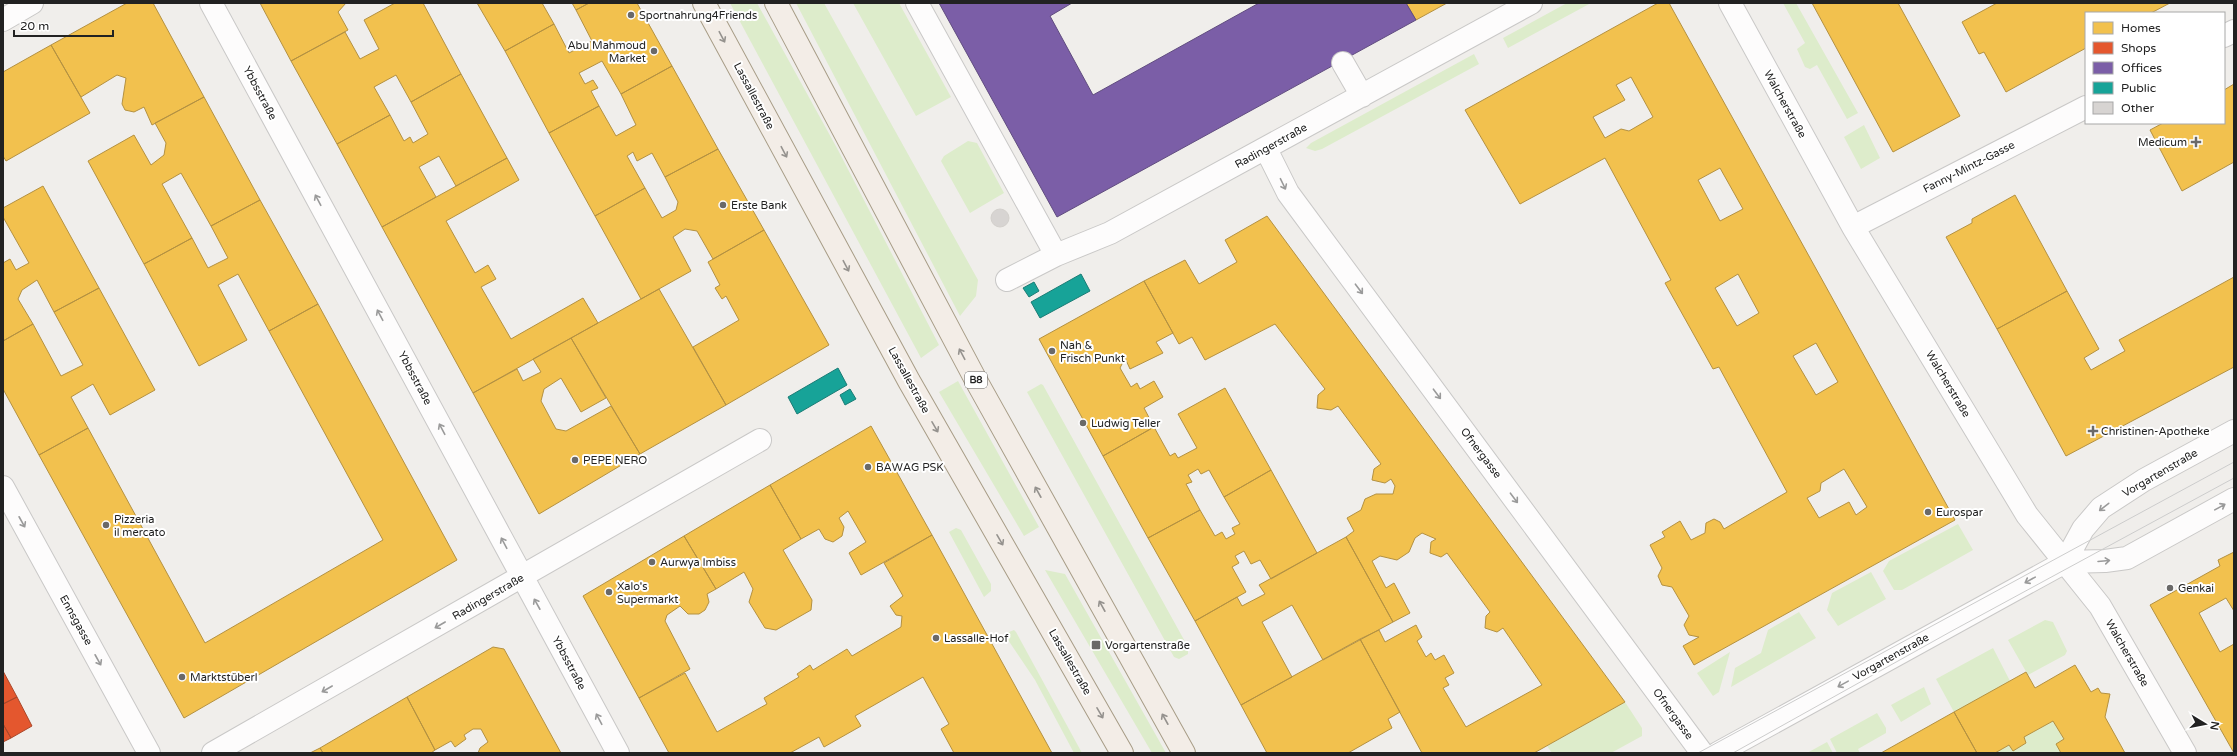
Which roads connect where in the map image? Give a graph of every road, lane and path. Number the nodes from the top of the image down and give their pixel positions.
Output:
1 (32, 3) edge
2 (211, 3) edge
3 (704, 3) edge
4 (776, 3) edge
5 (917, 3) edge
6 (1531, 3) edge
7 (1730, 3) edge
8 (3, 20) edge
9 (2234, 31) edge
10 (2225, 36) edge
11 (1343, 63) dead end
12 (1362, 96) junction
13 (2085, 108) edge
14 (1266, 149) junction
15 (1853, 226) junction
16 (1056, 255) junction
17 (1007, 280) dead end
18 (2234, 431) edge
19 (760, 440) dead end
20 (3, 488) edge
21 (2234, 499) edge
22 (2065, 562) junction
23 (522, 578) junction
24 (149, 753) edge
25 (214, 753) edge
26 (618, 753) edge
27 (1122, 753) edge
28 (1184, 753) edge
29 (1702, 753) edge
30 (1718, 753) edge
31 (2185, 753) edge

1 - 8 street
23 -> 2 street, Ybbsstraße
3 -> 27 main road, Lassallestraße
28 -> 4 main road, B8
5 - 16 street
6 - 12 street, Radingerstraße
7 - 15 street, Walcherstraße
9 - 10 street
11 - 12 street
12 - 14 street, Radingerstraße
13 - 15 street, Fanny-Mintz-Gasse
14 - 16 street, Radingerstraße
14 -> 29 street, Ofnergasse
15 - 22 street, Walcherstraße
16 - 17 street, Radingerstraße
18 -> 22 street, Vorgartenstraße
19 - 23 street, Radingerstraße
20 -> 24 street, Ennsgasse
22 -> 21 street, Vorgartenstraße
22 -> 30 street, Vorgartenstraße
22 - 31 street, Walcherstraße
23 -> 25 street, Radingerstraße
26 -> 23 street, Ybbsstraße

